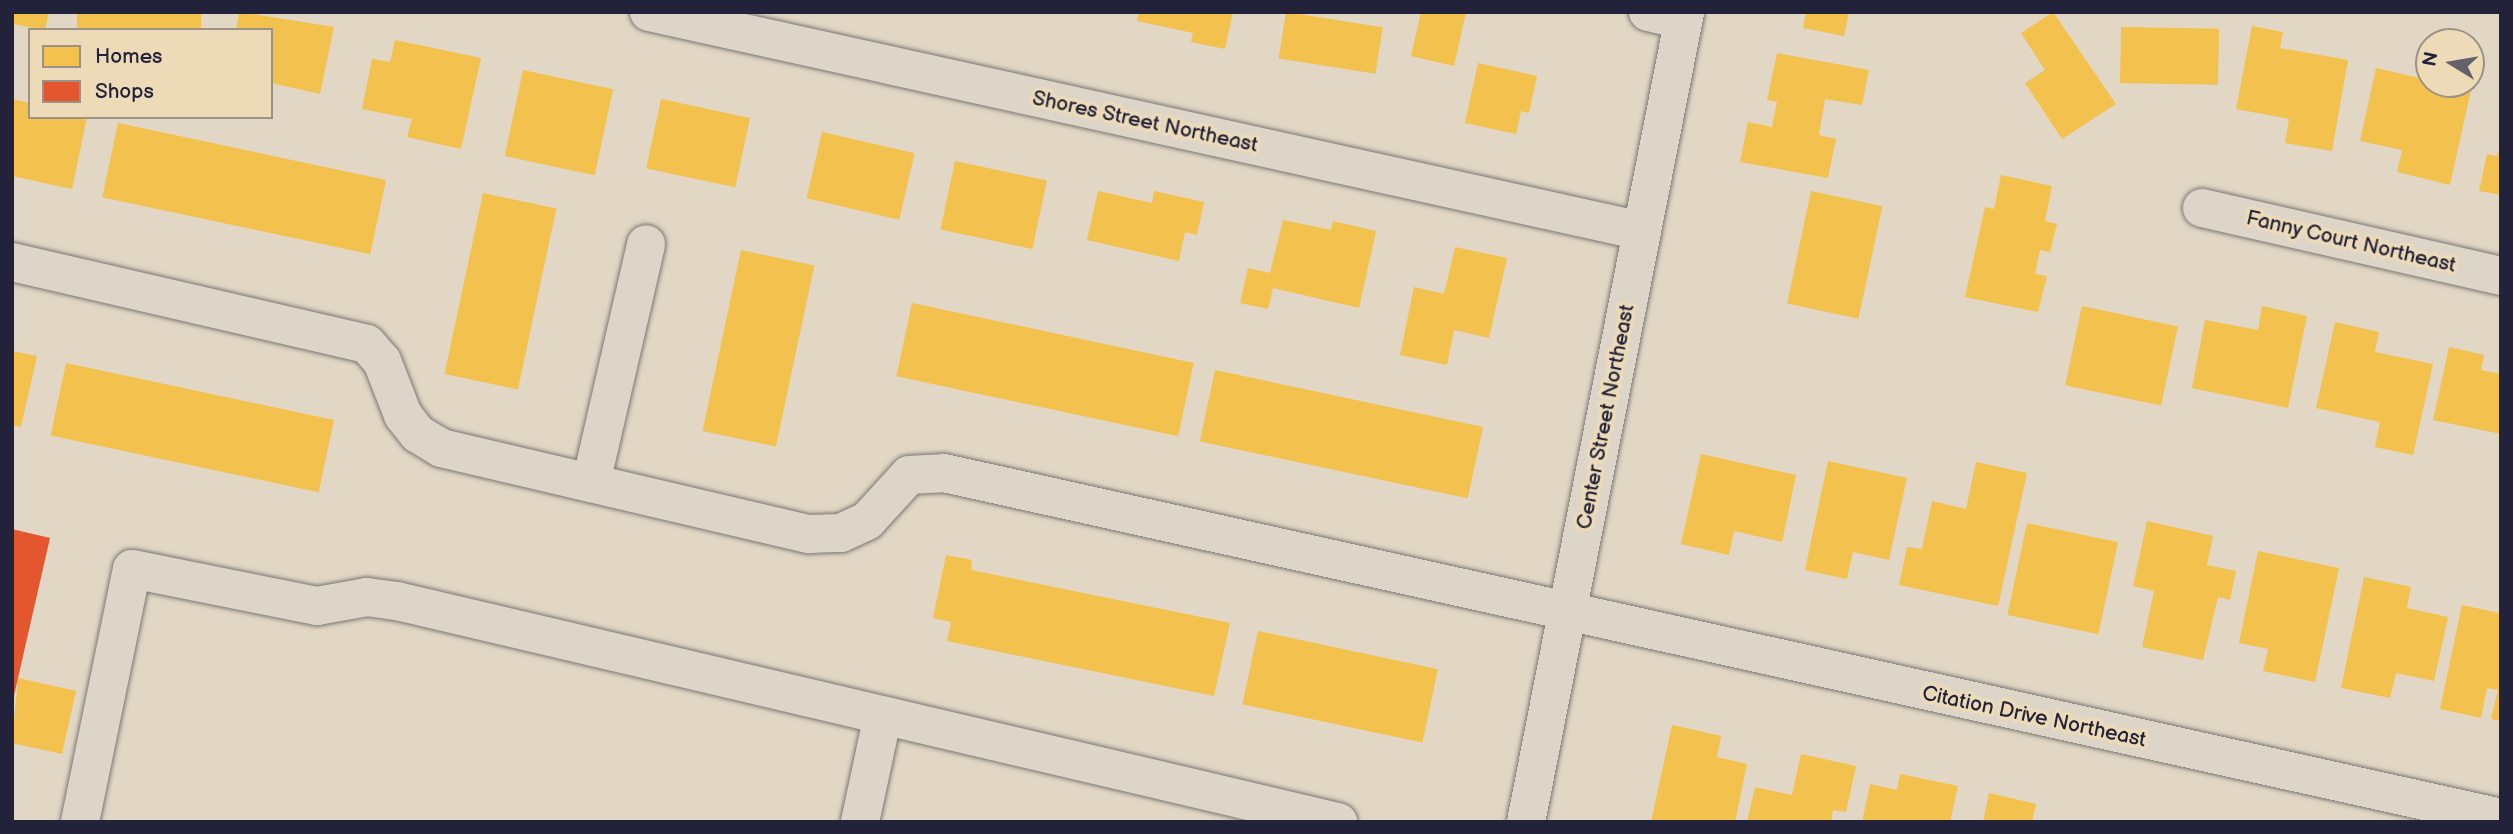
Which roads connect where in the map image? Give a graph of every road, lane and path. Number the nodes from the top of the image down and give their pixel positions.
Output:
1 (649, 12) edge
2 (1672, 15) edge
3 (2202, 208) dead end
4 (1642, 231) junction
5 (646, 244) dead end
6 (12, 261) edge
7 (2501, 276) edge
8 (591, 483) junction
9 (1567, 616) junction
10 (883, 715) junction
11 (2501, 818) edge
12 (80, 822) edge
13 (860, 822) edge
14 (1338, 822) edge
15 (1526, 822) edge

1 - 4 street, Shores Street Northeast
2 - 4 street, Center Street Northeast
3 - 7 street, Fanny Court Northeast
4 - 9 street, Center Street Northeast
5 - 8 street
6 - 8 street, Citation Drive Northeast
8 - 9 street, Citation Drive Northeast
9 - 11 street, Citation Drive Northeast
9 - 15 street, Center Street Northeast
10 - 12 street
10 - 13 street
10 - 14 street

